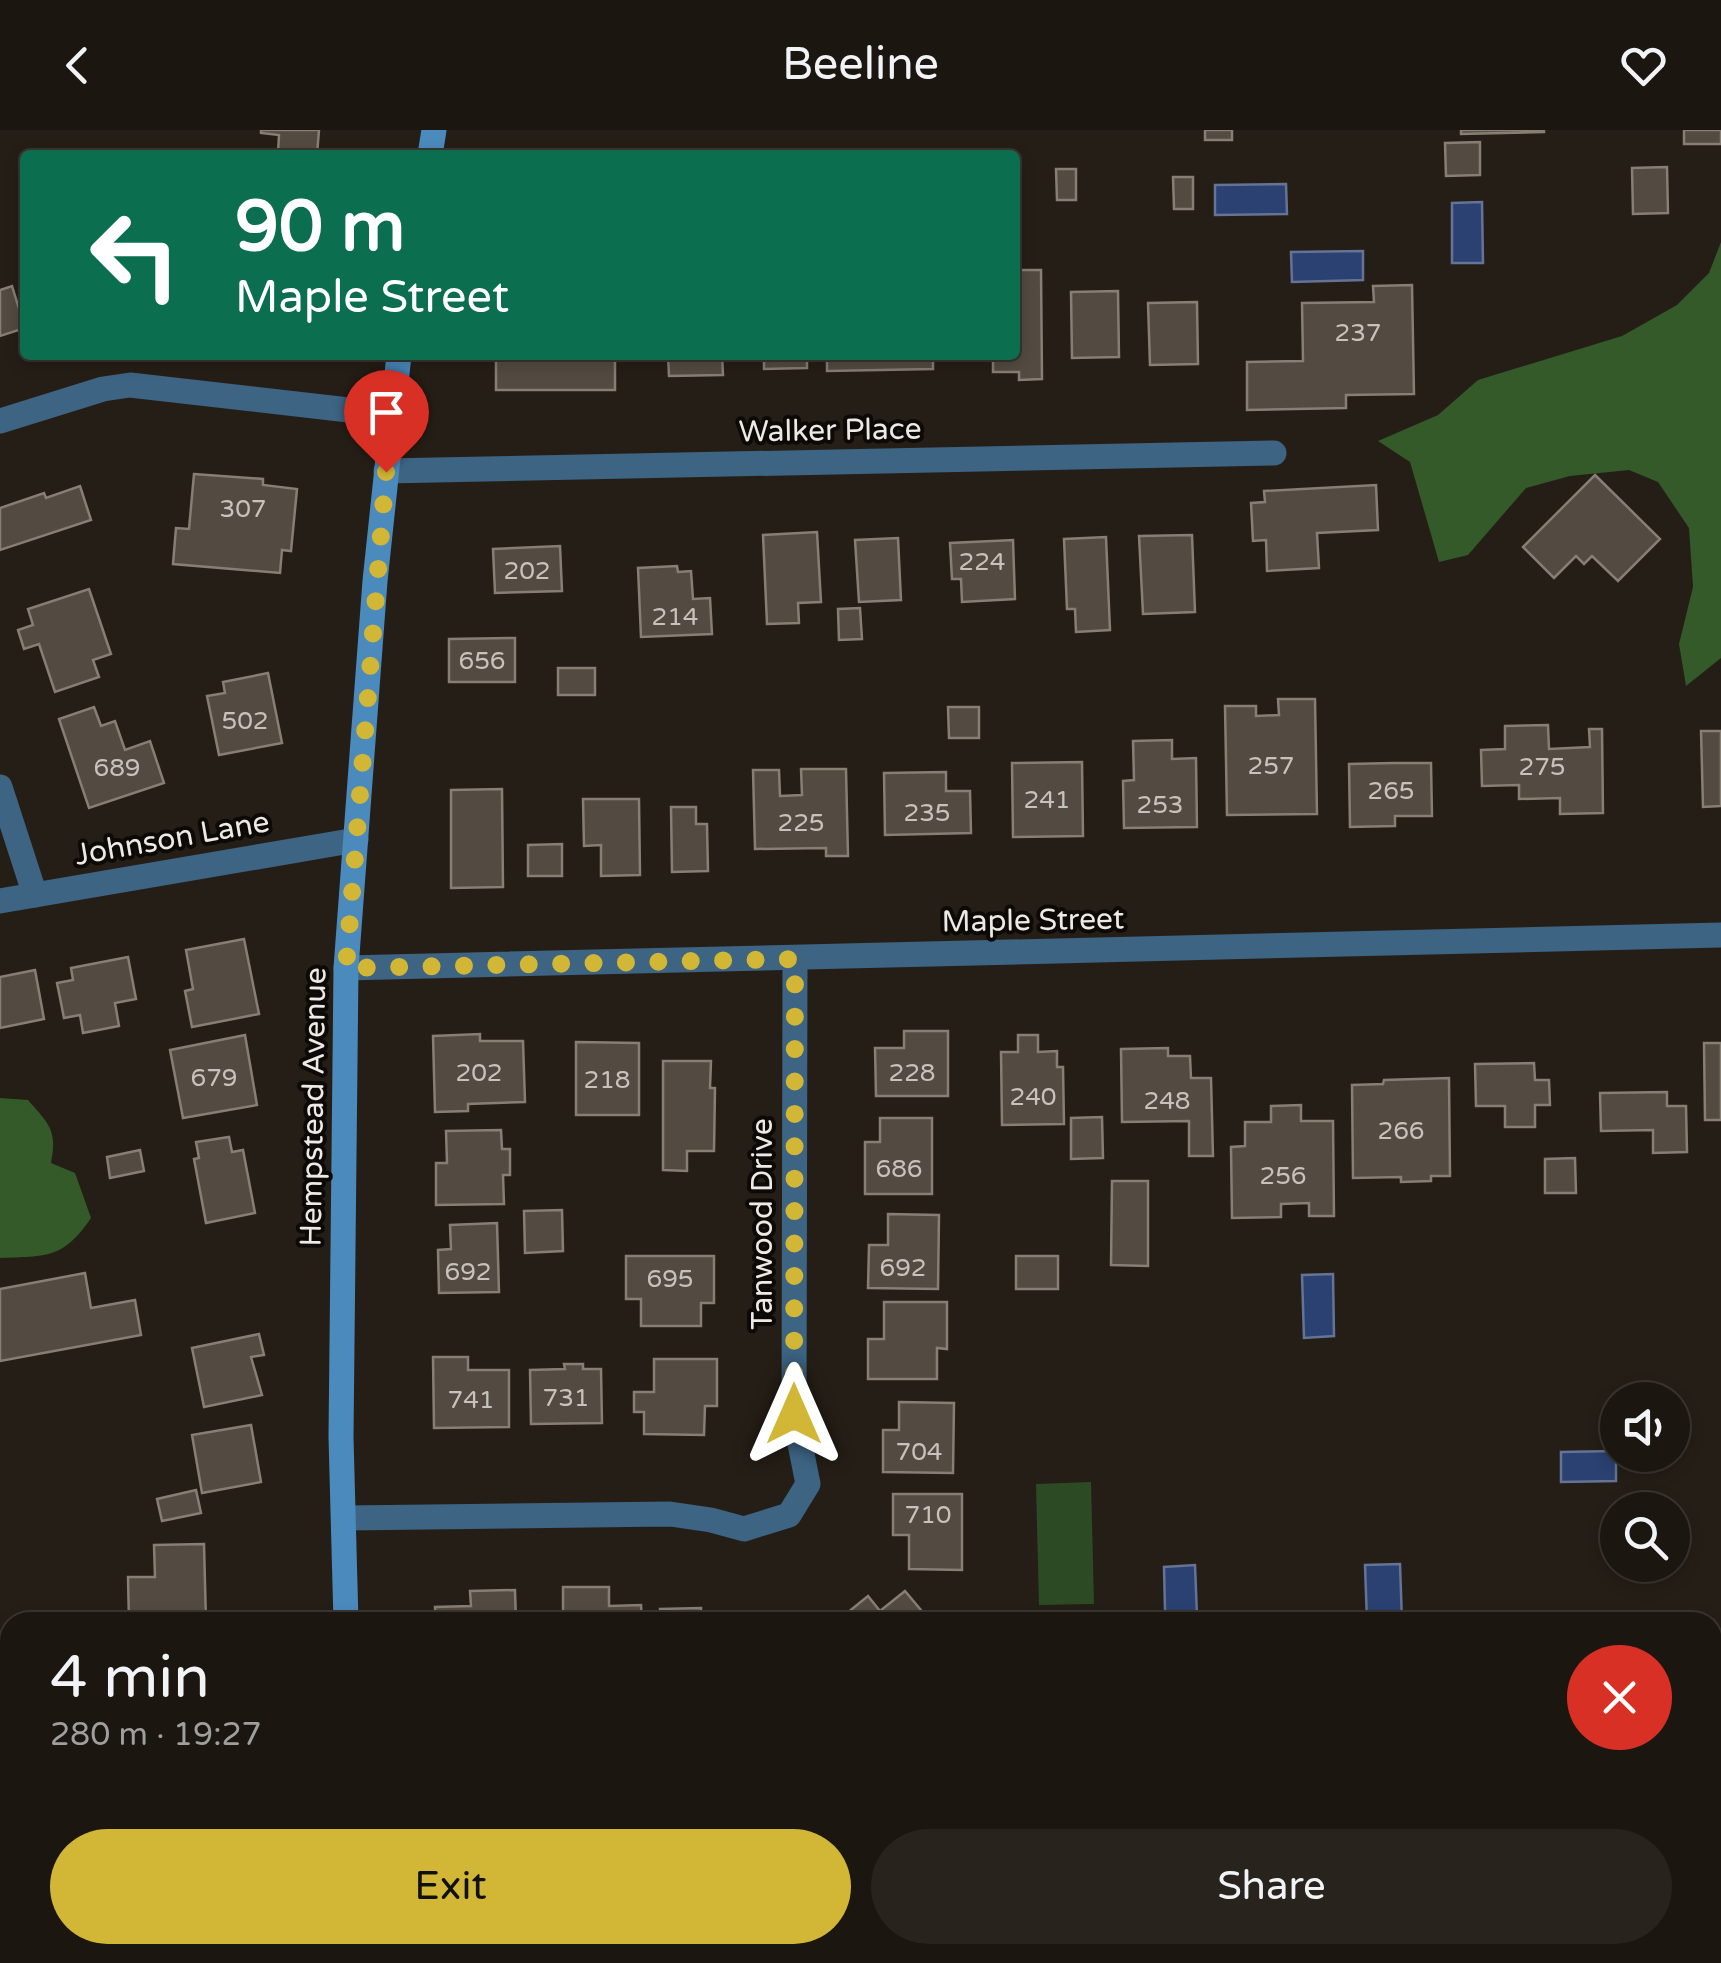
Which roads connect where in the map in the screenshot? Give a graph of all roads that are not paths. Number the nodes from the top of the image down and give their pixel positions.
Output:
1 (398, 360) edge
2 (392, 414) junction
3 (0, 421) edge
4 (1274, 453) dead end
5 (386, 472) junction
6 (0, 787) edge
7 (356, 840) junction
8 (35, 894) junction
9 (0, 901) edge
10 (1721, 935) edge
11 (795, 959) junction
12 (346, 968) junction
13 (344, 1518) junction
14 (346, 1612) edge

1 - 2 main road, Hempstead Avenue
2 - 3 street
2 - 5 main road, Hempstead Avenue
4 - 5 street, Walker Place
5 - 7 main road, Hempstead Avenue
6 - 8 street
7 - 8 street, Johnson Lane
7 - 12 main road, Hempstead Avenue
8 - 9 street, Johnson Lane
10 - 11 street, Maple Street
11 - 12 street, Maple Street
11 - 13 street, Tanwood Drive
12 - 13 main road, Hempstead Avenue
13 - 14 main road, Hempstead Avenue

